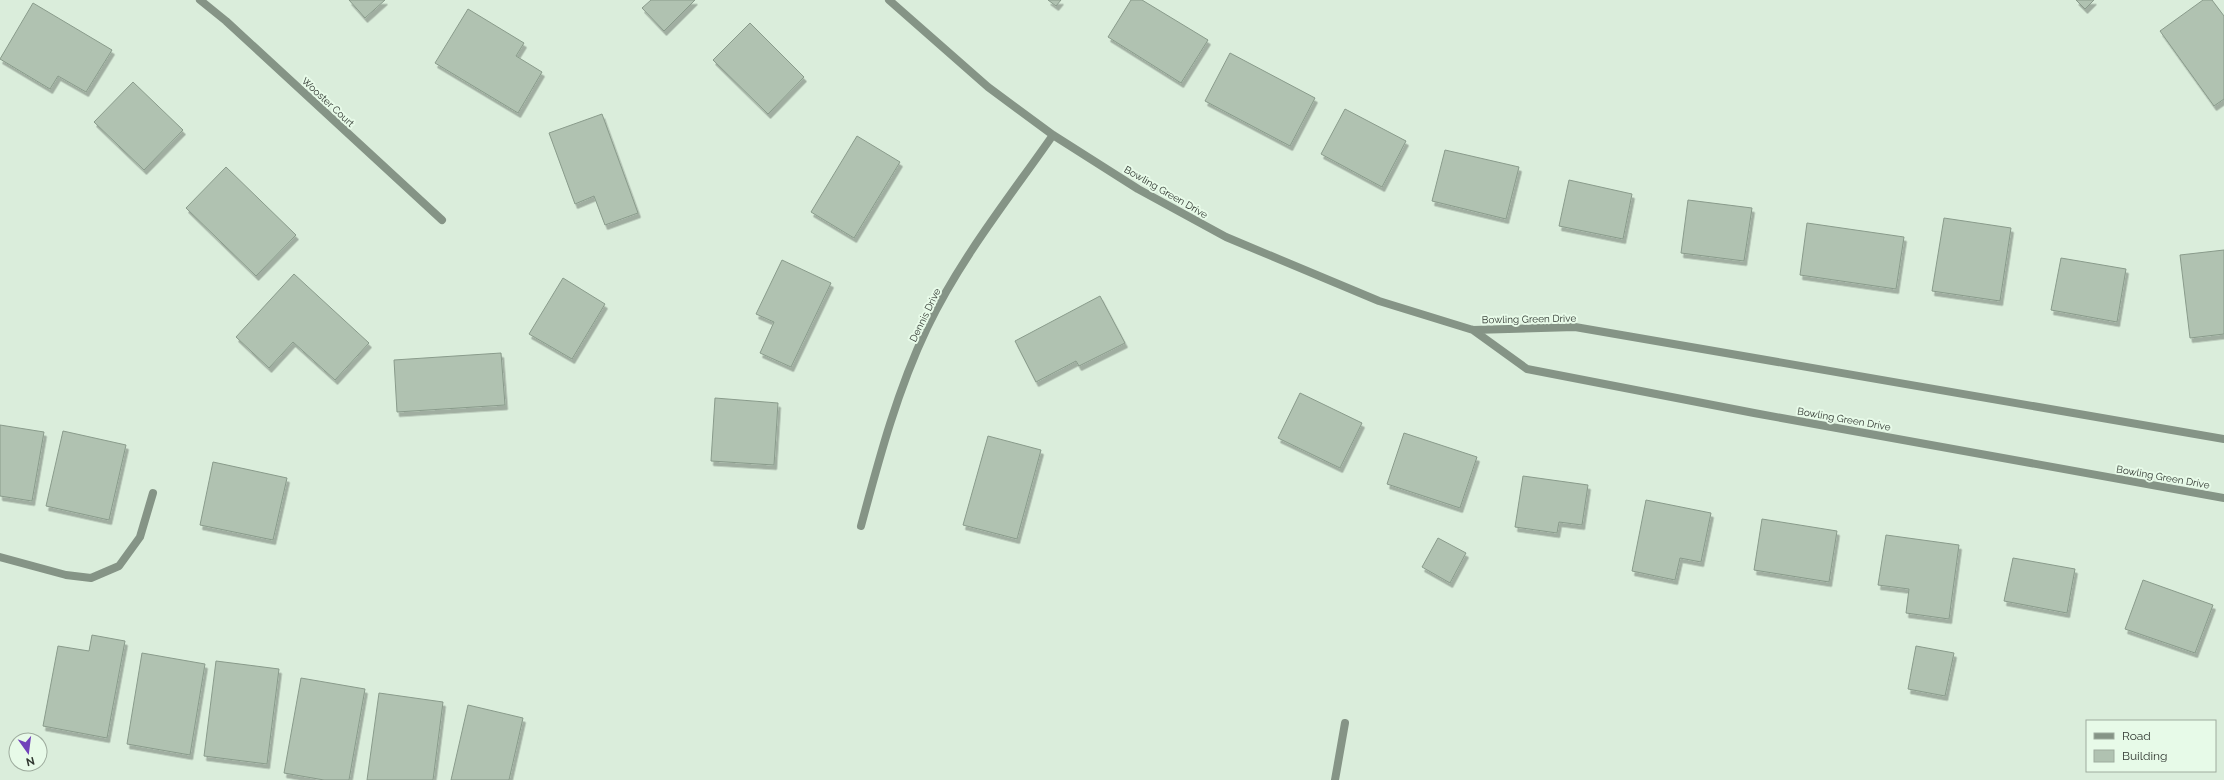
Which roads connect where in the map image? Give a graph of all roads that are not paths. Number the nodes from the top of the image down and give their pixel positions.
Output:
1 (200, 0) edge
2 (889, 0) edge
3 (1053, 135) junction
4 (442, 220) dead end
5 (1473, 330) junction
6 (2224, 439) edge
7 (153, 493) dead end
8 (2224, 498) edge
9 (861, 526) dead end
10 (0, 557) edge
11 (1345, 723) dead end
12 (1335, 780) edge

1 - 4 street, Wooster Court
2 - 3 street, Bowling Green Drive
3 - 5 street, Bowling Green Drive
3 - 9 street, Dennis Drive
5 - 6 street, Bowling Green Drive
5 - 8 street, Bowling Green Drive
7 - 10 street
11 - 12 street

